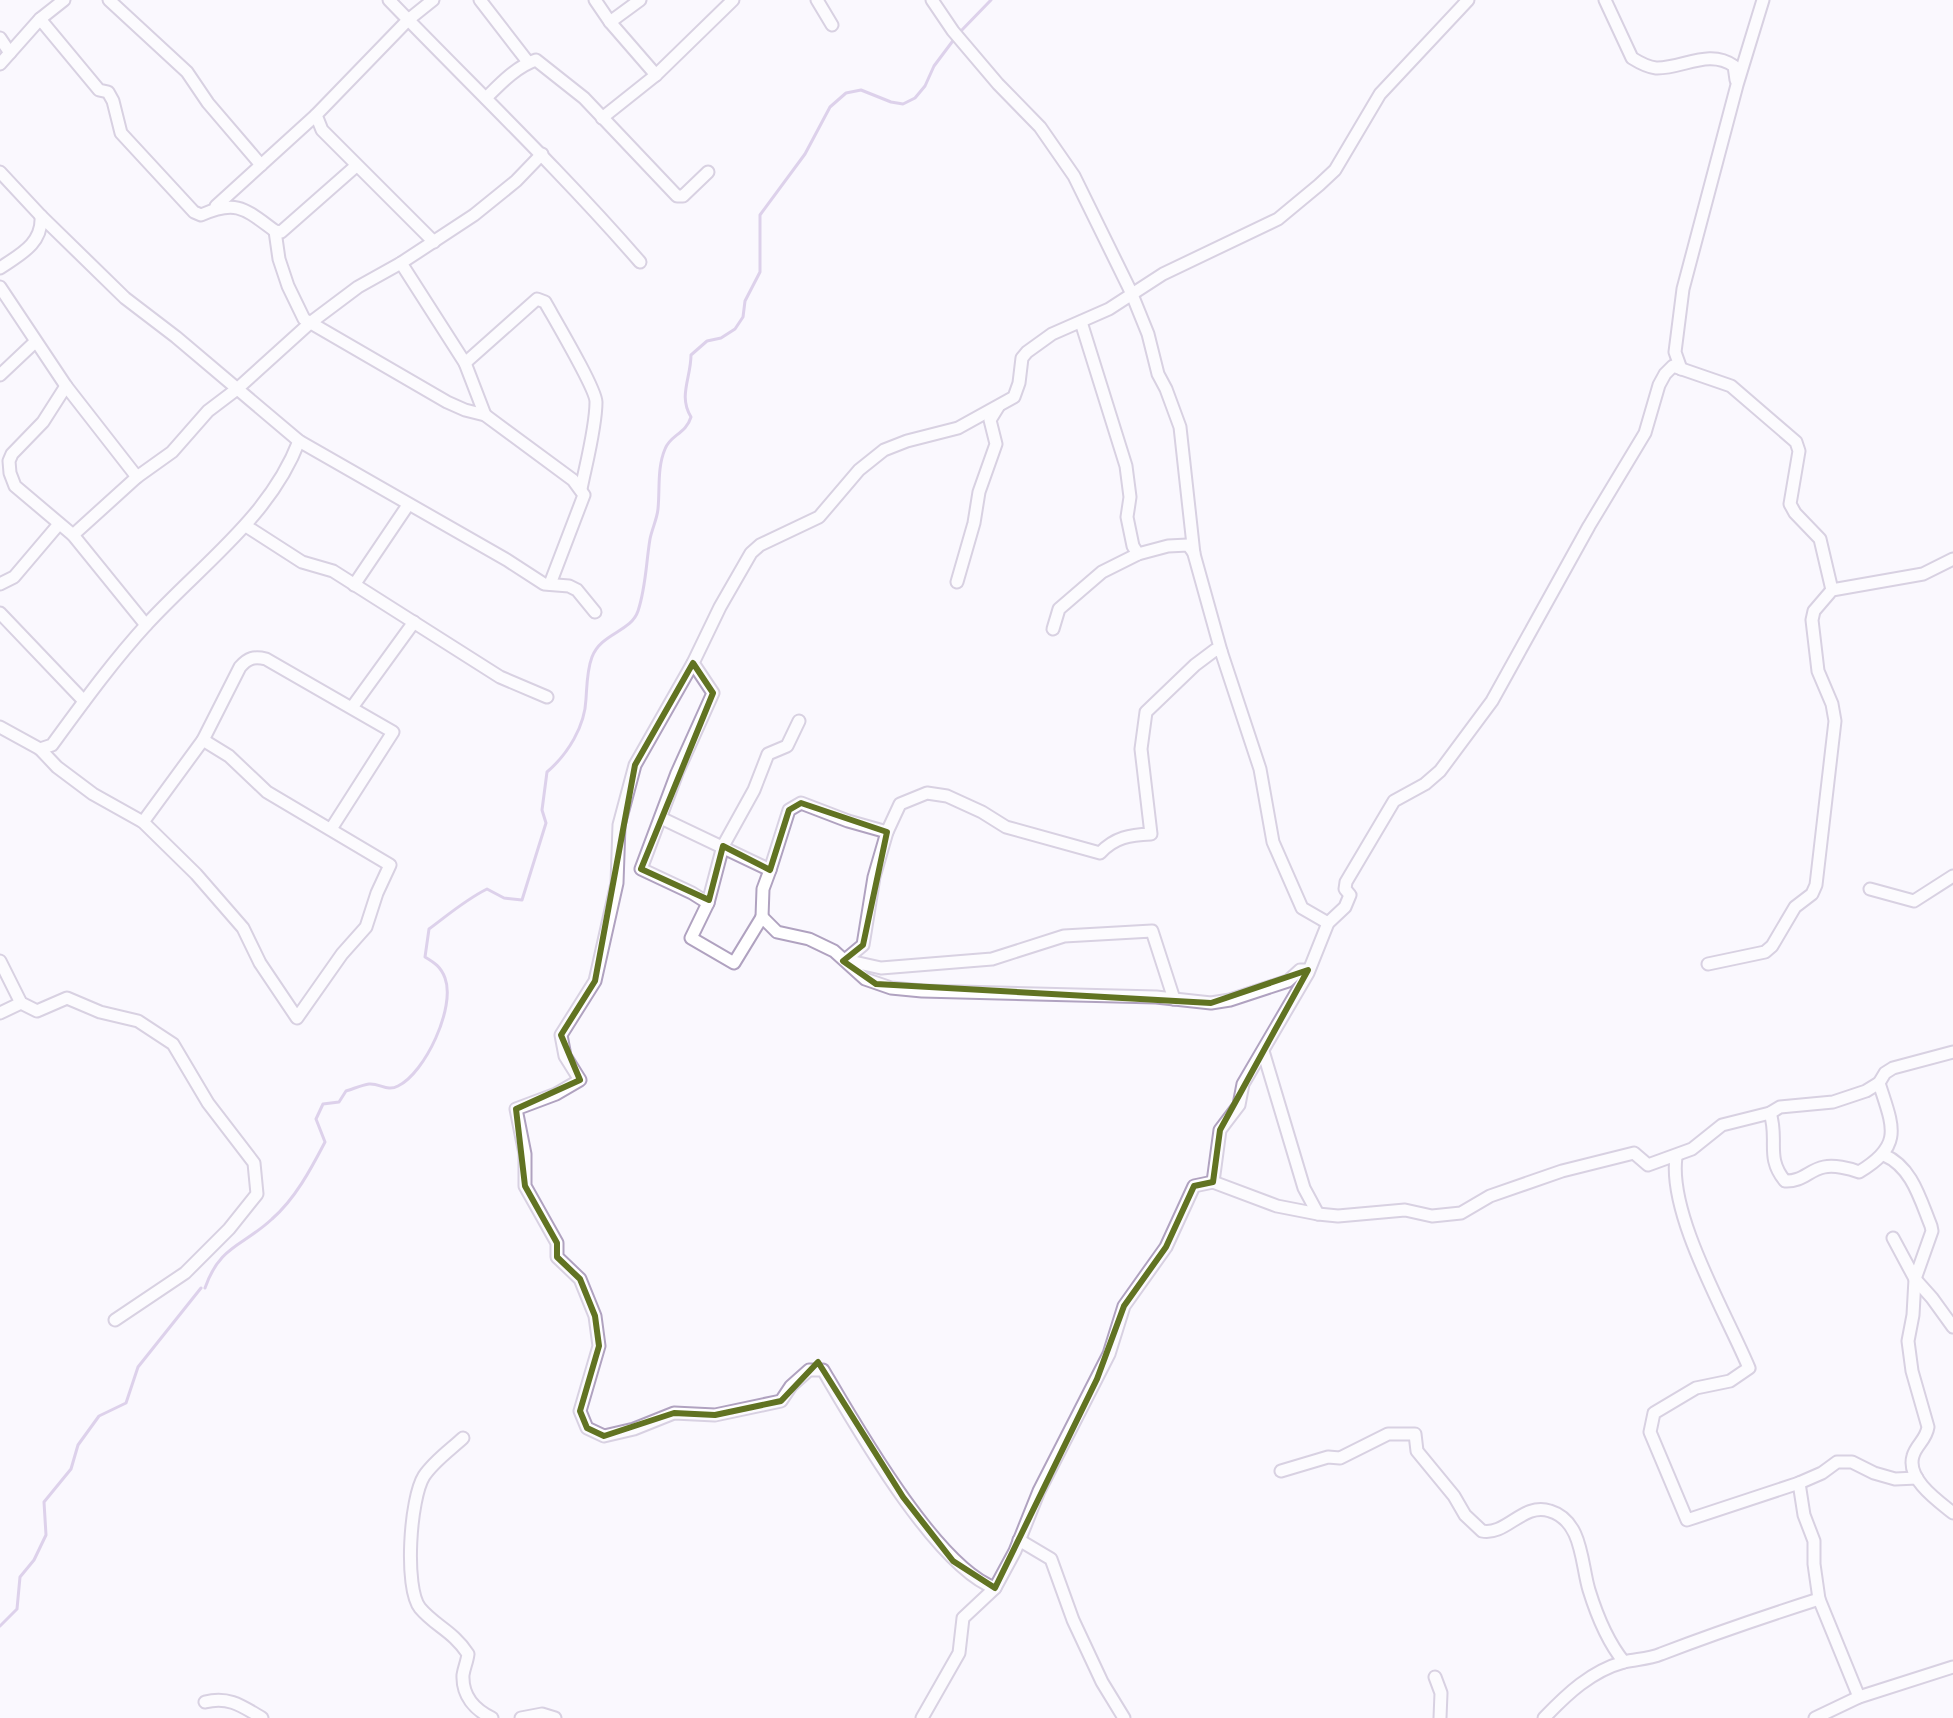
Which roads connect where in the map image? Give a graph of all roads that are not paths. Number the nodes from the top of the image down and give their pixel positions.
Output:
1 (64, 0) edge
2 (109, 0) edge
3 (389, 0) edge
4 (433, 0) edge
5 (480, 0) edge
6 (595, 0) edge
7 (640, 0) edge
8 (733, 0) edge
9 (817, 0) edge
10 (932, 0) edge
11 (1468, 0) edge
12 (1605, 0) edge
13 (1763, 0) edge
14 (40, 19) junction
15 (408, 20) junction
16 (610, 22) junction
17 (832, 25) dead end
18 (0, 38) edge
19 (10, 53) junction
20 (528, 62) junction
21 (0, 64) edge
22 (656, 75) junction
23 (1737, 85) junction
24 (486, 98) junction
25 (316, 115) junction
26 (602, 118) junction
27 (542, 154) junction
28 (261, 165) junction
29 (356, 166) junction
30 (0, 172) edge
31 (708, 172) dead end
32 (216, 206) junction
33 (41, 216) junction
34 (275, 231) junction
35 (434, 242) junction
36 (640, 262) dead end
37 (401, 263) junction
38 (0, 268) edge
39 (0, 287) edge
40 (1131, 292) junction
41 (1081, 322) junction
42 (310, 323) junction
43 (35, 342) junction
44 (465, 363) junction
45 (1681, 369) junction
46 (0, 375) edge
47 (66, 386) junction
48 (237, 389) junction
49 (1002, 402) junction
50 (485, 415) junction
51 (299, 441) junction
52 (4, 456) edge
53 (137, 477) junction
54 (581, 489) junction
55 (408, 505) junction
56 (59, 524) junction
57 (246, 526) junction
58 (73, 535) junction
59 (1138, 554) junction
60 (1194, 554) junction
61 (1953, 559) edge
62 (957, 582) dead end
63 (0, 584) edge
64 (550, 584) junction
65 (354, 585) junction
66 (1832, 590) junction
67 (595, 612) dead end
68 (0, 613) edge
69 (414, 622) junction
70 (146, 625) junction
71 (1053, 629) dead end
72 (1221, 651) junction
73 (693, 663) junction
74 (547, 697) dead end
75 (84, 701) junction
76 (353, 706) junction
77 (799, 721) dead end
78 (0, 727) edge
79 (203, 740) junction
80 (40, 749) junction
81 (661, 818) junction
82 (143, 822) junction
83 (331, 829) junction
84 (887, 832) junction
85 (723, 846) junction
86 (770, 870) junction
87 (1953, 876) edge
88 (1870, 889) dead end
89 (708, 903) junction
90 (762, 917) junction
91 (1328, 923) junction
92 (845, 960) junction
93 (0, 961) edge
94 (1708, 964) dead end
95 (1308, 970) junction
96 (1174, 999) junction
97 (21, 1003) junction
98 (0, 1013) edge
99 (1263, 1051) junction
100 (1953, 1052) edge
101 (1879, 1083) junction
102 (1770, 1113) junction
103 (1884, 1155) junction
104 (1676, 1157) junction
105 (1213, 1182) junction
106 (1318, 1214) junction
107 (1893, 1238) dead end
108 (1915, 1279) junction
109 (1932, 1298) junction
110 (1913, 1315) junction
111 (115, 1320) dead end
112 (1953, 1327) edge
113 (463, 1438) dead end
114 (1281, 1471) dead end
115 (1917, 1478) junction
116 (1799, 1483) junction
117 (1953, 1513) edge
118 (1019, 1540) junction
119 (995, 1588) junction
120 (1819, 1599) junction
121 (1624, 1662) junction
122 (1953, 1667) edge
123 (1435, 1677) dead end
124 (1859, 1697) junction
125 (205, 1702) dead end
126 (1549, 1716) edge
127 (262, 1718) edge
128 (492, 1718) edge
129 (521, 1718) edge
130 (555, 1718) edge
131 (922, 1718) edge
132 (1124, 1718) edge
133 (1440, 1718) edge
134 (1815, 1718) edge

1 - 14 street
2 - 28 street
3 - 15 street
4 - 15 street
5 - 20 street
6 - 16 street
7 - 16 street
8 - 22 street
9 - 17 street
10 - 40 street
11 - 40 street
12 - 23 street
13 - 23 street
14 - 19 street
14 - 32 street
15 - 24 street
15 - 25 street
16 - 22 street
18 - 19 street
19 - 21 street
20 - 24 street
20 - 26 street
22 - 26 street
23 - 45 street
24 - 27 street
25 - 28 street
25 - 29 street
26 - 31 street
27 - 35 street
27 - 36 street
28 - 32 street
29 - 34 street
29 - 35 street
30 - 33 street
32 - 34 street
33 - 38 street
33 - 48 street
34 - 42 street
35 - 37 street
37 - 42 street
37 - 44 street
39 - 43 street
40 - 41 street
40 - 60 street
41 - 49 street
41 - 59 street
42 - 48 street
42 - 50 street
43 - 46 street
43 - 47 street
44 - 50 street
44 - 54 street
45 - 66 street
45 - 91 street
47 - 52 street
47 - 53 street
48 - 51 street
48 - 53 street
49 - 62 street
49 - 73 street
50 - 54 street
51 - 55 street
51 - 57 street
52 - 56 street
53 - 58 street
54 - 64 street
55 - 64 street
55 - 65 street
56 - 58 street
56 - 63 street
57 - 65 street
57 - 70 street
58 - 70 street
59 - 60 street
59 - 71 street
60 - 72 street
61 - 66 street
64 - 67 street
65 - 69 street
66 - 94 street
68 - 75 street
69 - 74 street
69 - 76 street
70 - 75 street
72 - 84 street
72 - 91 street
73 - 81 street
73 - 119 street
75 - 80 street
76 - 79 street
76 - 83 street
77 - 85 street
78 - 80 street
79 - 82 street
79 - 83 street
80 - 82 street
81 - 85 street
81 - 89 street
82 - 83 street
84 - 86 street
84 - 92 street
85 - 86 street
85 - 89 street
86 - 90 street
87 - 88 street
89 - 90 street
90 - 92 street
91 - 95 street
92 - 96 street
92 - 96 street
93 - 97 street
95 - 96 street
95 - 99 street
97 - 98 street
97 - 111 street
99 - 105 street
99 - 106 street
100 - 101 street
101 - 102 street
101 - 103 street
102 - 103 street
102 - 104 street
103 - 108 street
104 - 106 street
104 - 116 street
105 - 106 street
105 - 118 street
107 - 108 street
108 - 109 street
108 - 110 street
109 - 110 street
109 - 112 street
110 - 115 street
113 - 128 street
114 - 121 street
115 - 116 street
115 - 117 street
116 - 120 street
118 - 119 street
118 - 132 street
119 - 131 street
120 - 121 street
120 - 124 street
121 - 126 street
122 - 124 street
123 - 133 street
124 - 134 street
125 - 127 street
129 - 130 street

